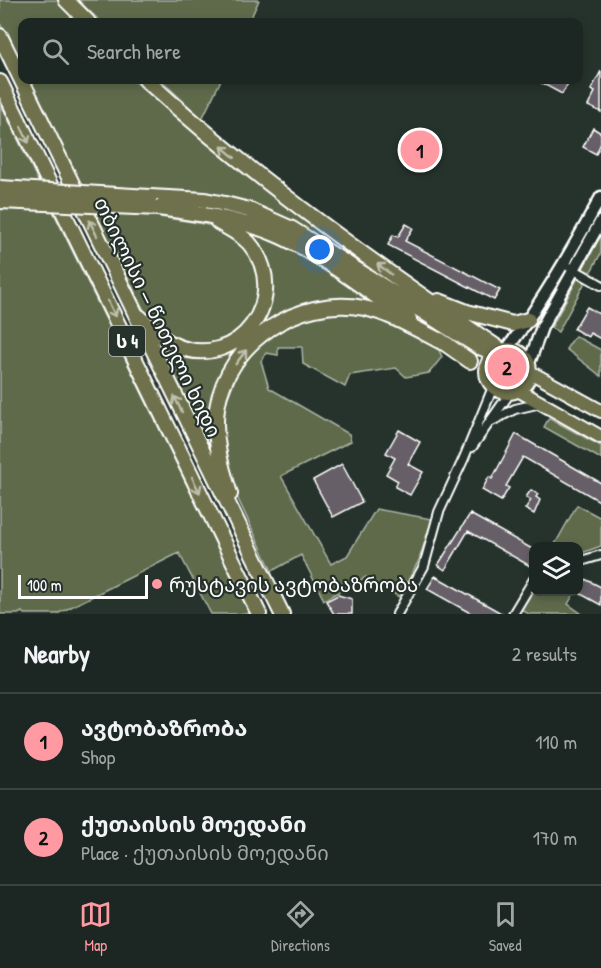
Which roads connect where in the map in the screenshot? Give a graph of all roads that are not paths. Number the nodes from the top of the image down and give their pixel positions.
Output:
1 (66, 0) edge
2 (84, 18) edge
3 (0, 36) edge
4 (18, 74) edge
5 (0, 82) edge
6 (23, 84) edge
7 (151, 84) edge
8 (0, 188) edge
9 (601, 197) edge
10 (0, 201) edge
11 (154, 202) junction
12 (209, 215) junction
13 (601, 221) edge
14 (569, 267) junction
15 (601, 285) edge
16 (411, 289) junction
17 (132, 311) junction
18 (528, 320) junction
19 (448, 345) junction
20 (501, 351) junction
21 (470, 361) joint
22 (530, 368) junction
23 (486, 371) junction
24 (493, 387) junction
25 (514, 392) junction
26 (541, 403) junction
27 (601, 411) edge
28 (490, 422) junction
29 (601, 436) edge
30 (464, 458) junction
31 (241, 532) junction
32 (601, 555) edge
33 (583, 561) edge
34 (529, 587) edge
35 (269, 588) junction
36 (256, 610) edge
37 (277, 614) edge
38 (282, 614) edge
39 (396, 614) edge
40 (513, 614) edge

1 - 2 highway
4 -> 3 highway, თბილისი — წითელი ხიდი / ს 4
5 -> 36 highway, თბილისი — წითელი ხიდი / ს 4
17 -> 6 highway, თბილისი — წითელი ხიდი / ს 4
16 -> 7 highway
8 - 11 highway, bridge
9 - 14 street
10 - 11 highway, bridge
11 - 12 highway
11 - 20 highway
12 - 17 highway
12 - 19 highway
13 - 14 street
14 - 15 street
14 - 18 street
14 - 22 street
16 - 18 highway
16 - 20 highway
31 -> 17 highway, თბილისი — წითელი ხიდი / ს 4
18 - 20 street
19 - 21 highway
31 -> 19 highway
20 - 22 main road
20 - 23 main road
21 - 23 main road
22 - 25 main road
22 - 27 main road
23 - 24 main road
24 - 25 main road
24 - 30 street
25 - 26 main road
25 - 28 street
26 - 28 street
26 - 29 main road
28 - 30 street
30 - 39 street
31 - 35 highway, თბილისი — წითელი ხიდი / ს 4
32 - 33 street
34 - 40 street
35 - 37 street
35 - 38 highway, თბილისი — წითელი ხიდი / ს 4

